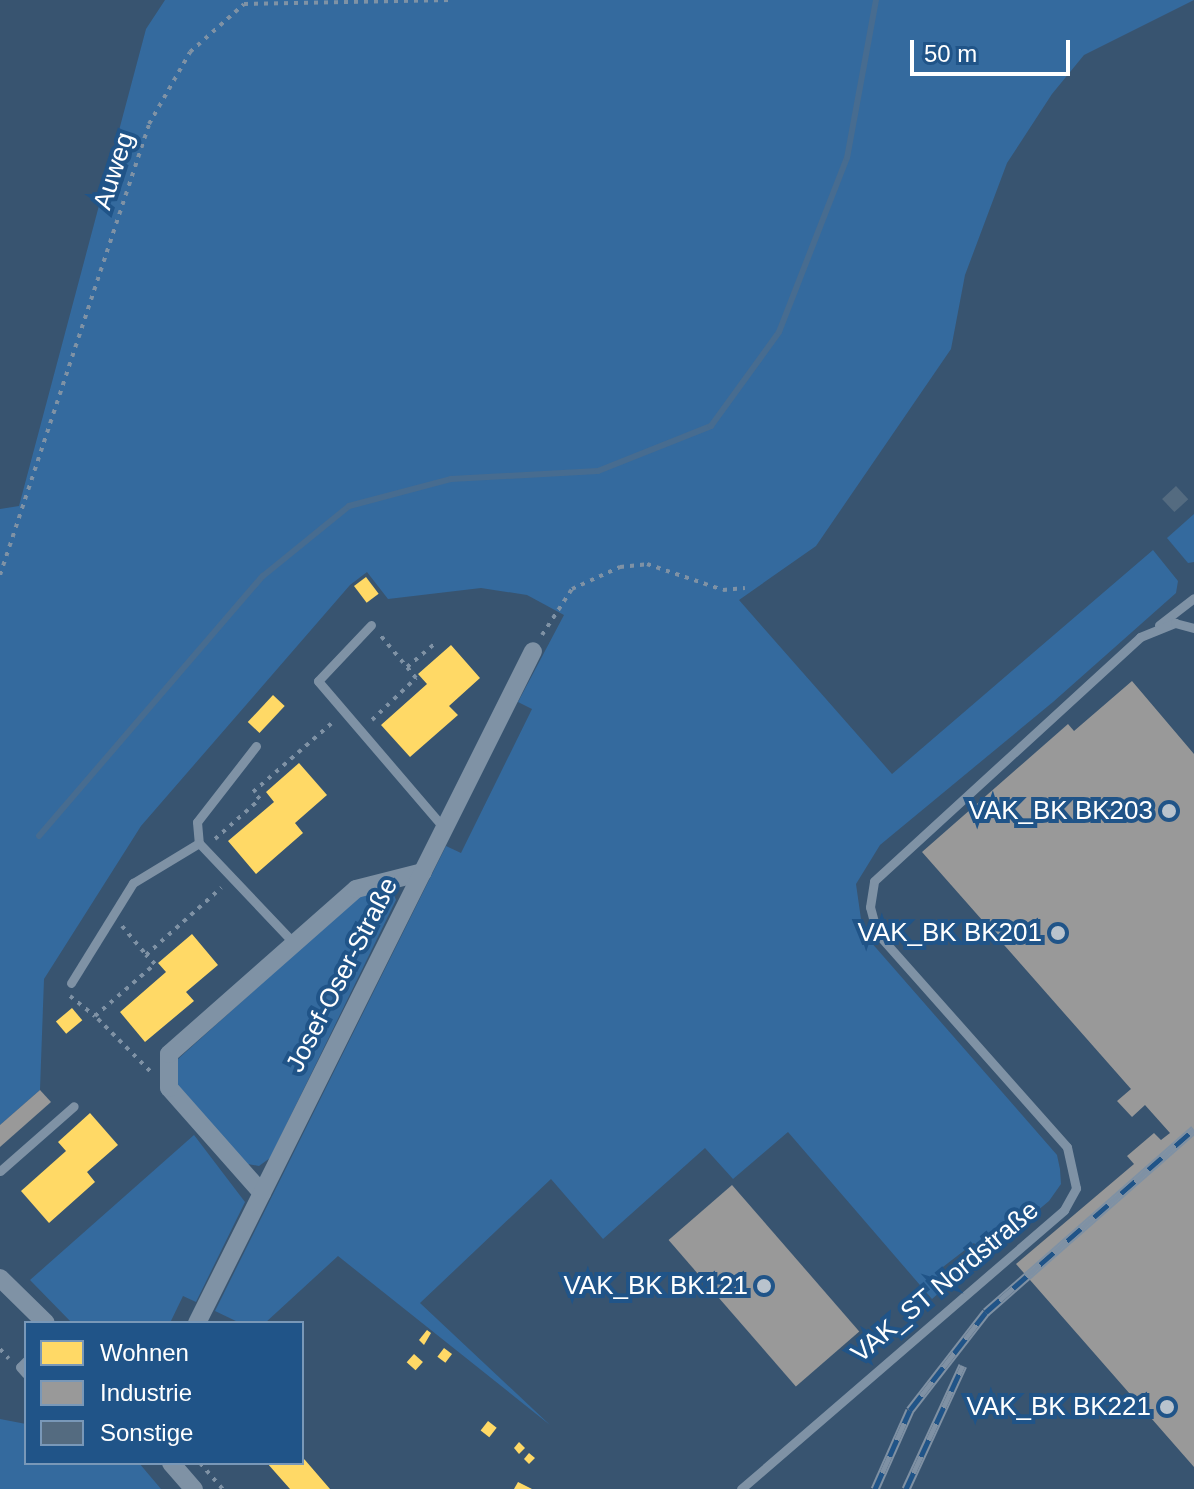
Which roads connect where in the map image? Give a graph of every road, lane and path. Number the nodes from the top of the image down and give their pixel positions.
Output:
1 (451, 0) edge
2 (0, 575) edge
3 (745, 588) dead end
4 (1194, 598) edge
5 (371, 625) joint
6 (1157, 627) junction
7 (1194, 628) edge
8 (434, 644) dead end
9 (533, 651) joint
10 (407, 667) junction
11 (345, 712) junction
12 (361, 729) junction
13 (256, 746) dead end
14 (445, 829) junction
15 (202, 846) junction
16 (423, 872) junction
17 (233, 877) junction
18 (113, 916) junction
19 (294, 943) junction
20 (146, 955) junction
21 (71, 983) joint
22 (95, 1016) junction
23 (164, 1075) junction
24 (74, 1106) dead end
25 (0, 1171) edge
26 (262, 1193) junction
27 (0, 1278) edge
28 (44, 1321) edge
29 (198, 1321) edge
30 (173, 1465) edge
31 (202, 1465) edge
32 (194, 1489) edge
33 (223, 1489) edge
34 (741, 1489) edge

1 - 2 path, Auweg
3 - 9 path
4 - 6 lane, VAK_ST Nordstraße
5 - 10 path
5 - 11 lane
6 - 7 lane
6 - 34 lane, VAK_ST Nordstraße
8 - 10 path
9 - 14 street, Josef-Oser-Straße
10 - 12 path
11 - 12 lane
11 - 15 path
12 - 14 lane
13 - 15 lane
14 - 16 street, Josef-Oser-Straße
15 - 17 lane
15 - 18 lane
16 - 19 street
16 - 26 street, Josef-Oser-Straße
17 - 19 lane
17 - 20 path
18 - 20 path
18 - 21 lane
19 - 23 street
20 - 22 path
21 - 22 path
22 - 23 path
23 - 26 street
24 - 25 lane
26 - 29 street, Josef-Oser-Straße
27 - 28 street
30 - 32 street
31 - 33 path

